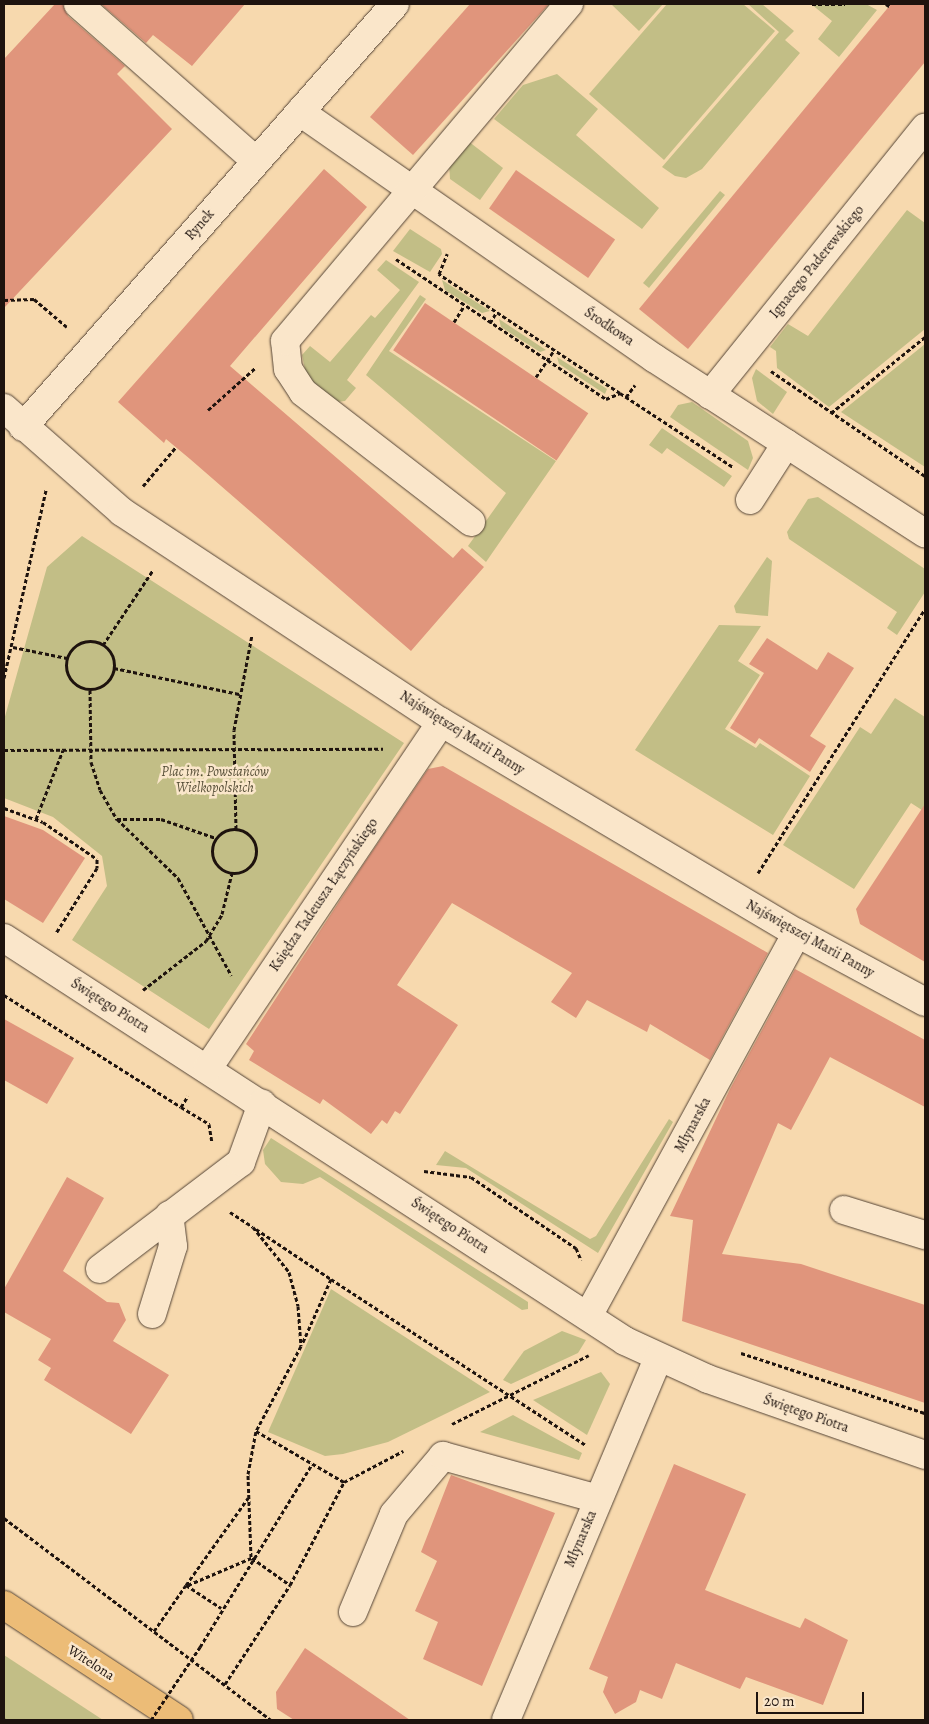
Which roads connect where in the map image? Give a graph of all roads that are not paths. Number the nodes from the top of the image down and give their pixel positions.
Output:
1 (78, 4) edge
2 (395, 4) edge
3 (569, 4) edge
4 (300, 112) junction
5 (925, 128) edge
6 (256, 161) junction
7 (409, 191) junction
8 (710, 395) junction
9 (13, 418) edge
10 (786, 444) junction
11 (750, 500) dead end
12 (470, 522) dead end
13 (925, 533) edge
14 (441, 722) junction
15 (797, 933) junction
16 (4, 938) edge
17 (925, 1002) edge
18 (208, 1068) junction
19 (262, 1104) junction
20 (844, 1210) dead end
21 (169, 1215) junction
22 (925, 1235) edge
23 (100, 1269) dead end
24 (152, 1314) dead end
25 (588, 1316) junction
26 (658, 1358) junction
27 (925, 1455) edge
28 (598, 1499) junction
29 (4, 1605) edge
30 (353, 1612) dead end
31 (179, 1720) edge
32 (506, 1720) edge

1 - 6 street
2 - 4 street, Rynek
3 - 7 street
4 - 6 street, Rynek
4 - 7 street, Środkowa
5 - 8 street, Ignacego Paderewskiego
6 - 9 street, Rynek
7 - 8 street, Środkowa
7 - 12 street
8 - 10 street, Środkowa
9 - 14 street, Najświętszej Marii Panny
10 - 11 street
10 - 13 street, Środkowa
14 - 15 street, Najświętszej Marii Panny
14 - 18 street, Księdza Tadeusza Łączyńskiego
15 - 17 street, Najświętszej Marii Panny
15 - 25 street, Młynarska
16 - 18 street, Świętego Piotra
18 - 19 street, Świętego Piotra
19 - 21 street
19 - 25 street, Świętego Piotra
20 - 22 street
21 - 23 street
21 - 24 street
25 - 26 street, Świętego Piotra
26 - 27 street, Świętego Piotra
26 - 28 street, Młynarska
28 - 30 street
28 - 32 street, Młynarska
29 - 31 main road, Witelona

